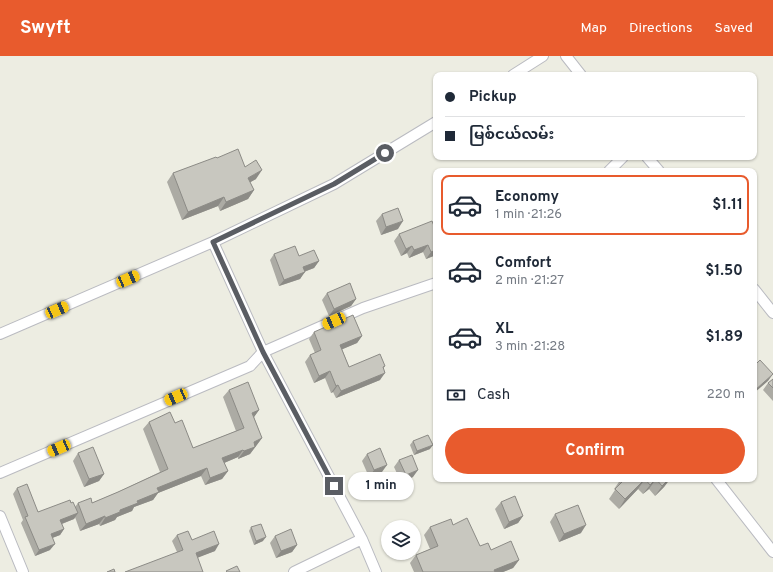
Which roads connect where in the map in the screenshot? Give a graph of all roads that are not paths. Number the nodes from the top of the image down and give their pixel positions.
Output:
1 (543, 56) edge
2 (566, 56) edge
3 (518, 72) edge
4 (579, 72) edge
5 (433, 124) edge
6 (620, 160) edge
7 (650, 160) edge
8 (612, 168) edge
9 (657, 168) edge
10 (213, 242) junction
11 (433, 284) edge
12 (757, 293) edge
13 (773, 312) edge
14 (0, 334) edge
15 (263, 352) junction
16 (0, 473) edge
17 (718, 482) edge
18 (0, 516) edge
19 (362, 539) junction
20 (773, 552) edge
21 (23, 572) edge
22 (294, 572) edge
23 (376, 572) edge

1 - 3 street
2 - 4 street
5 - 10 street
6 - 8 street
7 - 9 street
10 - 14 street
10 - 15 street
11 - 15 street
12 - 13 street
15 - 16 street
15 - 19 street
17 - 20 street
18 - 21 street
19 - 22 street
19 - 23 street

